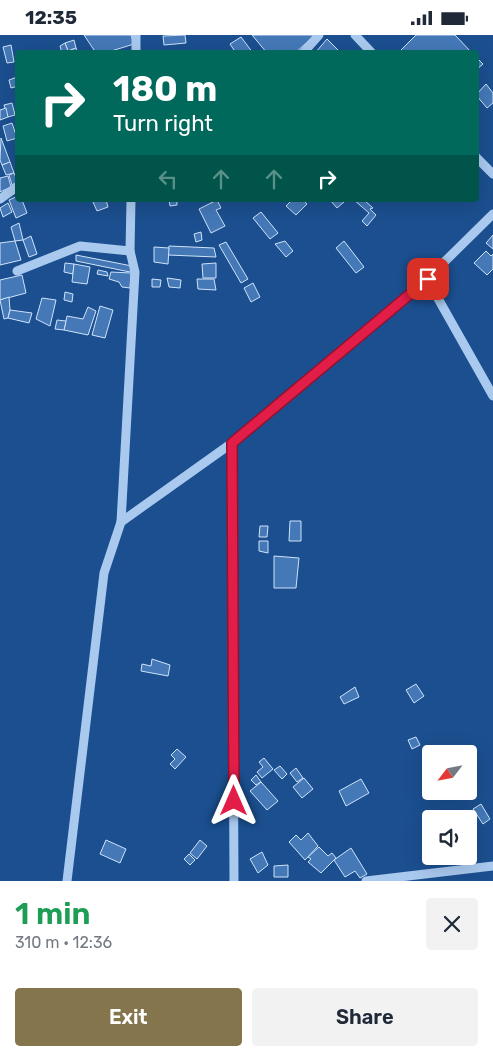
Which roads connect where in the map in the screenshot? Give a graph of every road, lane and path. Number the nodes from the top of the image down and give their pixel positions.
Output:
1 (136, 35) edge
2 (320, 35) edge
3 (355, 35) edge
4 (136, 50) edge
5 (306, 50) edge
6 (369, 50) edge
7 (479, 160) edge
8 (493, 174) edge
9 (15, 188) edge
10 (0, 199) edge
11 (131, 202) edge
12 (493, 214) edge
13 (130, 251) junction
14 (17, 271) dead end
15 (428, 279) junction
16 (493, 396) edge
17 (232, 443) junction
18 (121, 522) junction
19 (493, 866) edge
20 (67, 881) edge
21 (234, 881) edge
22 (366, 881) edge

1 - 4 street
2 - 5 street
3 - 6 street
7 - 8 street
9 - 10 street
11 - 13 street
12 - 15 street
13 - 14 street
13 - 18 street
15 - 16 street
15 - 17 street
17 - 18 street
17 - 21 street
18 - 20 street
19 - 22 street

